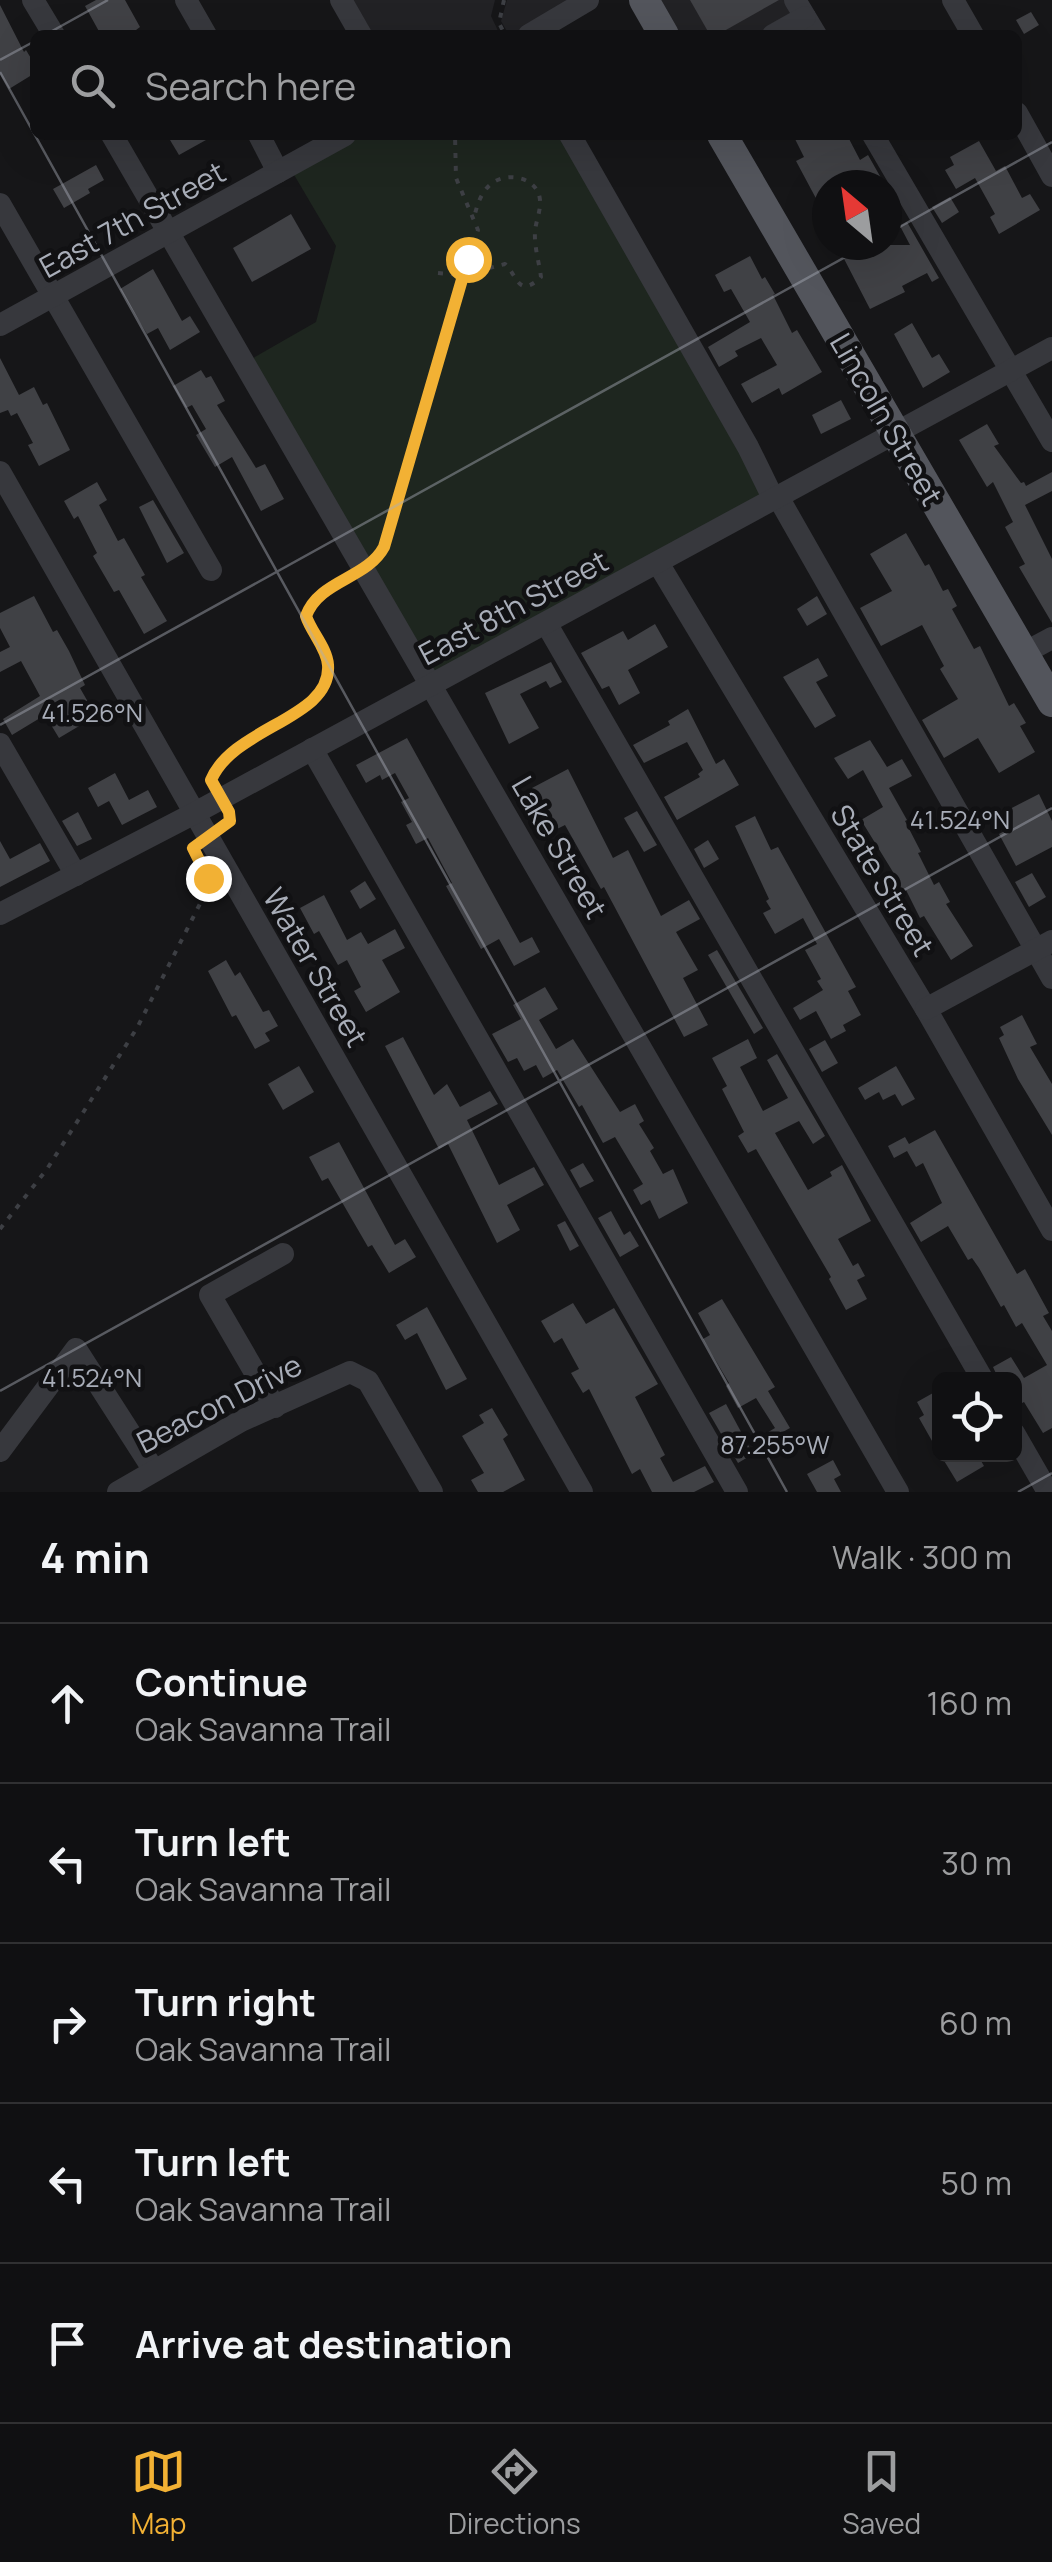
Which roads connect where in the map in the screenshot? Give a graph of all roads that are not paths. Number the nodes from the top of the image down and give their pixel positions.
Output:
1 (35, 0) edge
2 (186, 0) edge
3 (340, 0) edge
4 (588, 0) edge
5 (644, 0) edge
6 (953, 0) edge
7 (805, 17) edge
8 (51, 30) edge
9 (203, 30) edge
10 (358, 30) edge
11 (537, 30) edge
12 (661, 30) edge
13 (782, 30) edge
14 (970, 30) edge
15 (1022, 123) edge
16 (115, 140) edge
17 (262, 140) edge
18 (336, 140) edge
19 (573, 140) edge
20 (725, 140) edge
21 (876, 140) edge
22 (278, 172) junction
23 (1052, 176) edge
24 (0, 204) edge
25 (170, 233) junction
26 (53, 297) junction
27 (0, 325) edge
28 (1052, 348) edge
29 (1012, 370) junction
30 (895, 434) junction
31 (1052, 442) edge
32 (0, 472) edge
33 (776, 498) junction
34 (658, 563) junction
35 (211, 570) dead end
36 (546, 624) junction
37 (1052, 638) edge
38 (1024, 654) junction
39 (432, 684) junction
40 (1052, 702) edge
41 (0, 744) edge
42 (312, 750) junction
43 (193, 814) junction
44 (76, 875) junction
45 (0, 914) edge
46 (1043, 946) edge
47 (1052, 978) edge
48 (926, 1009) junction
49 (1052, 1230) edge
50 (283, 1254) dead end
51 (978, 1372) edge
52 (275, 1406) junction
53 (1022, 1442) edge
54 (0, 1451) edge
55 (1044, 1465) edge
56 (153, 1470) junction
57 (118, 1492) edge
58 (432, 1492) edge
59 (582, 1492) edge
60 (737, 1492) edge
61 (898, 1492) edge
62 (1048, 1492) edge

1 - 8 street
2 - 9 street
3 - 10 street
4 - 11 street
5 - 12 main road
6 - 14 street
7 - 13 street
15 - 23 street
16 - 25 street, Lake Street
17 - 22 street
18 - 22 street, East 7th Street
19 - 33 street
20 - 30 main road, Lincoln Street
21 - 29 street
22 - 25 street, East 7th Street
24 - 26 street
25 - 26 street, East 7th Street
25 - 39 street, Lake Street
26 - 27 street, East 7th Street
26 - 35 street
28 - 29 street, East 8th Street
29 - 30 street, East 8th Street
29 - 31 street
30 - 33 street, East 8th Street
30 - 38 main road, Lincoln Street
32 - 43 street, Water Street
33 - 34 street, East 8th Street
33 - 46 street
34 - 36 street, East 8th Street
34 - 48 street, State Street
36 - 39 street, East 8th Street
36 - 51 street
37 - 38 street
38 - 40 main road, Lincoln Street
39 - 42 street, East 8th Street
39 - 61 street, Lake Street
41 - 44 street
42 - 43 street, East 8th Street
42 - 60 street
43 - 44 street, East 8th Street
43 - 59 street, Water Street
44 - 45 street, East 8th Street
46 - 47 street
46 - 48 street
48 - 49 street, State Street
50 - 52 street
52 - 56 street, Beacon Drive
52 - 58 street, Beacon Drive
53 - 55 street
54 - 56 street
55 - 62 street
56 - 57 street, Beacon Drive

